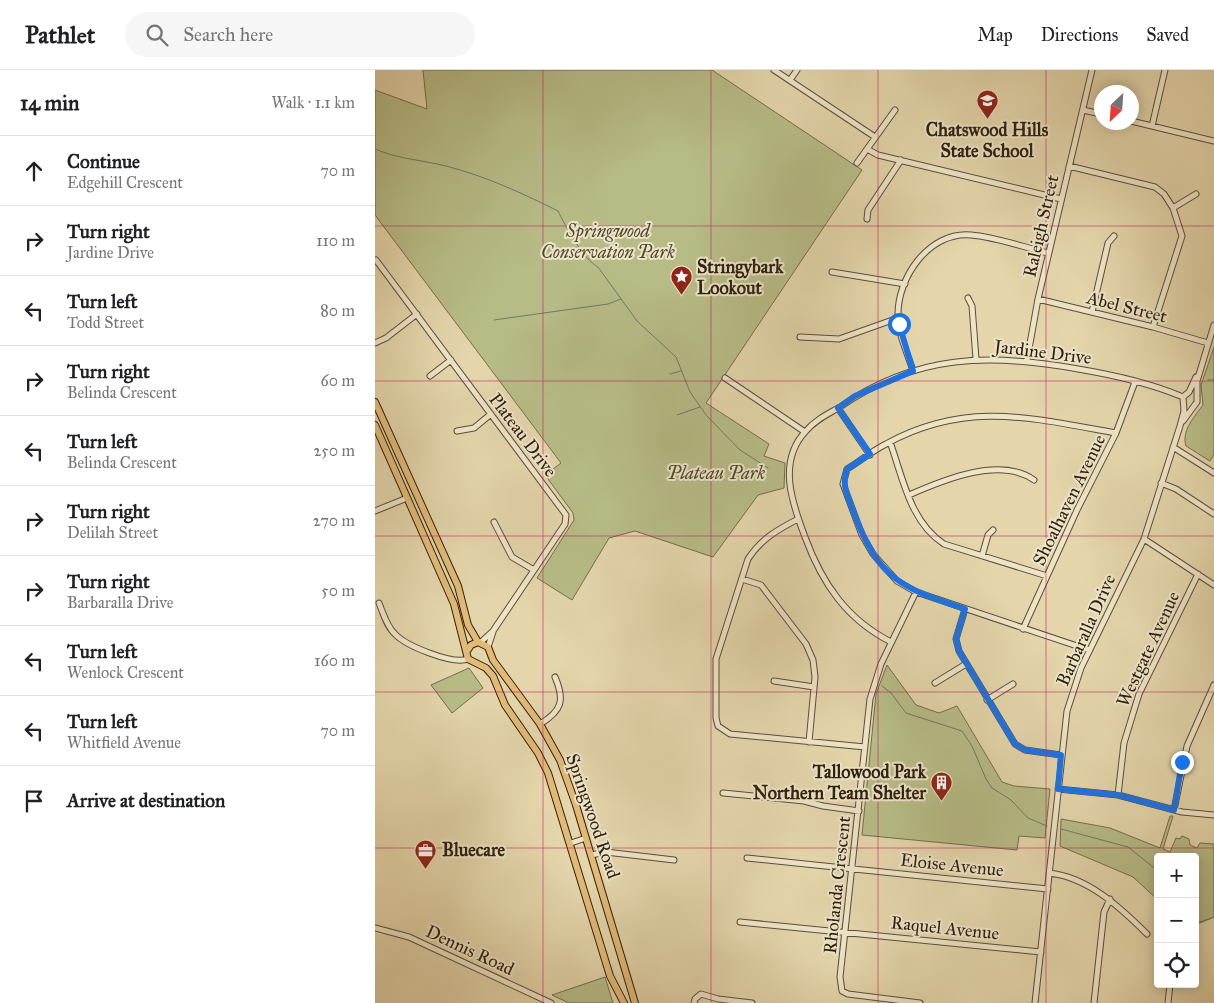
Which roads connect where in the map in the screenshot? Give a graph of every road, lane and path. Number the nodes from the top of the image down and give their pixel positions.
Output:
1 (774, 70) edge
2 (797, 70) edge
3 (1092, 70) edge
4 (1165, 70) edge
5 (790, 80) junction
6 (895, 110) dead end
7 (1083, 110) junction
8 (1094, 112) edge
9 (1139, 123) edge
10 (1152, 126) junction
11 (875, 137) junction
12 (1214, 140) edge
13 (867, 149) junction
14 (901, 160) junction
15 (857, 163) dead end
16 (1069, 166) junction
17 (1196, 194) dead end
18 (1061, 199) junction
19 (1173, 208) junction
20 (867, 220) dead end
21 (1114, 236) dead end
22 (1048, 253) junction
23 (376, 260) dead end
24 (832, 272) dead end
25 (905, 284) junction
26 (969, 298) dead end
27 (1038, 299) junction
28 (1092, 312) junction
29 (417, 314) junction
30 (897, 318) junction
31 (1214, 325) edge
32 (1153, 327) junction
33 (800, 337) dead end
34 (375, 343) edge
35 (1208, 343) junction
36 (977, 359) junction
37 (451, 360) junction
38 (1027, 360) junction
39 (1200, 366) junction
40 (913, 371) junction
41 (430, 376) dead end
42 (725, 378) dead end
43 (1135, 382) junction
44 (1189, 392) junction
45 (1196, 394) junction
46 (1184, 400) junction
47 (375, 402) edge
48 (1194, 405) junction
49 (838, 408) junction
50 (491, 414) junction
51 (385, 425) junction
52 (1180, 426) junction
53 (376, 428) edge
54 (457, 431) dead end
55 (805, 432) junction
56 (1116, 433) junction
57 (891, 442) junction
58 (1173, 448) junction
59 (870, 454) junction
60 (1214, 473) edge
61 (1034, 480) dead end
62 (1161, 483) junction
63 (909, 495) junction
64 (407, 498) junction
65 (375, 511) edge
66 (1214, 514) edge
67 (798, 519) junction
68 (494, 522) dead end
69 (993, 530) dead end
70 (1144, 539) junction
71 (981, 556) junction
72 (534, 570) junction
73 (1198, 574) junction
74 (1047, 576) junction
75 (742, 579) junction
76 (1214, 585) edge
77 (915, 592) junction
78 (379, 602) dead end
79 (965, 609) junction
80 (1023, 629) junction
81 (493, 631) junction
82 (479, 642) junction
83 (891, 642) junction
84 (489, 650) junction
85 (1089, 650) junction
86 (467, 651) junction
87 (468, 659) junction
88 (966, 664) junction
89 (477, 665) junction
90 (555, 677) dead end
91 (774, 681) dead end
92 (935, 683) dead end
93 (1013, 684) dead end
94 (1214, 685) edge
95 (814, 686) junction
96 (987, 700) junction
97 (540, 724) junction
98 (809, 742) junction
99 (865, 748) junction
100 (1061, 755) junction
101 (1058, 789) junction
102 (723, 793) dead end
103 (1118, 795) junction
104 (1174, 810) junction
105 (859, 811) junction
106 (1214, 816) edge
107 (586, 838) junction
108 (571, 842) junction
109 (591, 855) junction
110 (747, 858) dead end
111 (674, 860) dead end
112 (852, 869) junction
113 (1049, 873) junction
114 (1048, 889) junction
115 (1110, 899) junction
116 (740, 922) dead end
117 (375, 928) edge
118 (845, 932) junction
119 (1147, 934) dead end
120 (1041, 952) junction
121 (1170, 988) edge
122 (551, 1003) edge
123 (622, 1003) edge
124 (635, 1003) edge
125 (694, 1003) edge
126 (752, 1003) edge
127 (920, 1003) edge
128 (1035, 1003) edge
129 (1095, 1003) edge
130 (1168, 1003) edge

1 - 5 street
2 - 5 street
3 - 7 street, Raleigh Street
4 - 10 street
5 - 11 street
6 - 11 street
7 - 8 street
7 - 16 street, Raleigh Street
9 - 10 street
10 - 12 street
11 - 13 street
13 - 14 street
13 - 15 street
14 - 18 street
14 - 20 street
16 - 18 street, Raleigh Street
16 - 19 street
17 - 19 street
18 - 22 street, Raleigh Street
19 - 32 street
21 - 28 street
22 - 25 street
22 - 27 street, Raleigh Street
23 - 29 street, Plateau Drive
24 - 25 street
25 - 30 street
26 - 36 street
27 - 28 street, Abel Street
27 - 38 street, Raleigh Street
28 - 32 street, Abel Street
29 - 34 street
29 - 37 street, Plateau Drive
30 - 33 street
30 - 40 street
31 - 35 street, Barbaralla Drive
32 - 35 street, Abel Street
35 - 39 street, Barbaralla Drive
36 - 38 street, Jardine Drive
36 - 40 street, Jardine Drive
37 - 41 street
37 - 50 street, Plateau Drive
38 - 43 street, Jardine Drive
39 - 44 street, Barbaralla Drive
39 - 45 street, Barbaralla Drive
40 - 49 street, Jardine Drive
42 - 55 street
43 - 46 street, Jardine Drive
43 - 56 street, Shoalhaven Avenue
44 - 45 street
44 - 46 street, Barbaralla Drive
45 - 48 street, Barbaralla Drive
46 - 48 street
46 - 52 street, Barbaralla Drive
47 - 51 main road
48 - 52 street, Barbaralla Drive
49 - 55 street, Jardine Drive
49 - 59 street
50 - 54 street
50 - 72 street, Plateau Drive
51 - 53 street
51 - 82 main road
52 - 58 street, Barbaralla Drive
53 - 64 main road
55 - 67 street, Jardine Drive
56 - 57 street
56 - 74 street, Shoalhaven Avenue
57 - 59 street
57 - 63 street
58 - 60 street
58 - 62 street, Barbaralla Drive
59 - 77 street
61 - 63 street
62 - 66 street
62 - 70 street, Barbaralla Drive
63 - 71 street
64 - 65 street
64 - 86 main road
67 - 75 street
67 - 83 street, Jardine Drive
68 - 72 street
69 - 71 street
70 - 73 street
70 - 85 street, Barbaralla Drive
71 - 74 street
72 - 81 street, Plateau Drive
73 - 76 street
73 - 103 street, Westgate Avenue
74 - 80 street, Shoalhaven Avenue
75 - 95 street
75 - 98 street
77 - 79 street
77 - 83 street, Rholanda Crescent
78 - 87 street
79 - 80 street
79 - 88 street
80 - 85 street
81 - 82 street, Plateau Drive
81 - 84 street, Plateau Drive
82 - 84 main road
82 - 86 main road
83 - 99 street, Rholanda Crescent
84 - 89 main road
84 - 97 main road, Springwood Road
85 - 100 street, Barbaralla Drive
86 - 87 main road
87 - 89 main road
88 - 92 street
88 - 96 street
89 - 108 main road, Springwood Road
90 - 97 street
91 - 95 street
93 - 96 street
94 - 104 street
95 - 98 street
96 - 100 street
97 - 107 main road, Springwood Road
98 - 99 street
99 - 105 street, Rholanda Crescent
100 - 101 street, Barbaralla Drive
101 - 103 street
101 - 113 street, Barbaralla Drive
102 - 105 street
103 - 104 street
104 - 106 street
105 - 112 street, Rholanda Crescent
107 - 108 street
107 - 109 main road, Springwood Road
108 - 123 main road, Springwood Road
109 - 111 street
109 - 124 main road, Springwood Road
110 - 112 street, Eloise Avenue
112 - 114 street, Eloise Avenue
112 - 118 street, Rholanda Crescent
113 - 114 street, Barbaralla Drive
113 - 115 street
114 - 120 street, Barbaralla Drive
115 - 119 street
115 - 129 street
116 - 118 street, Raquel Avenue
117 - 122 street, Dennis Road
118 - 120 street, Raquel Avenue
118 - 127 street, Rholanda Crescent
120 - 128 street, Barbaralla Drive
121 - 130 street
125 - 126 street

